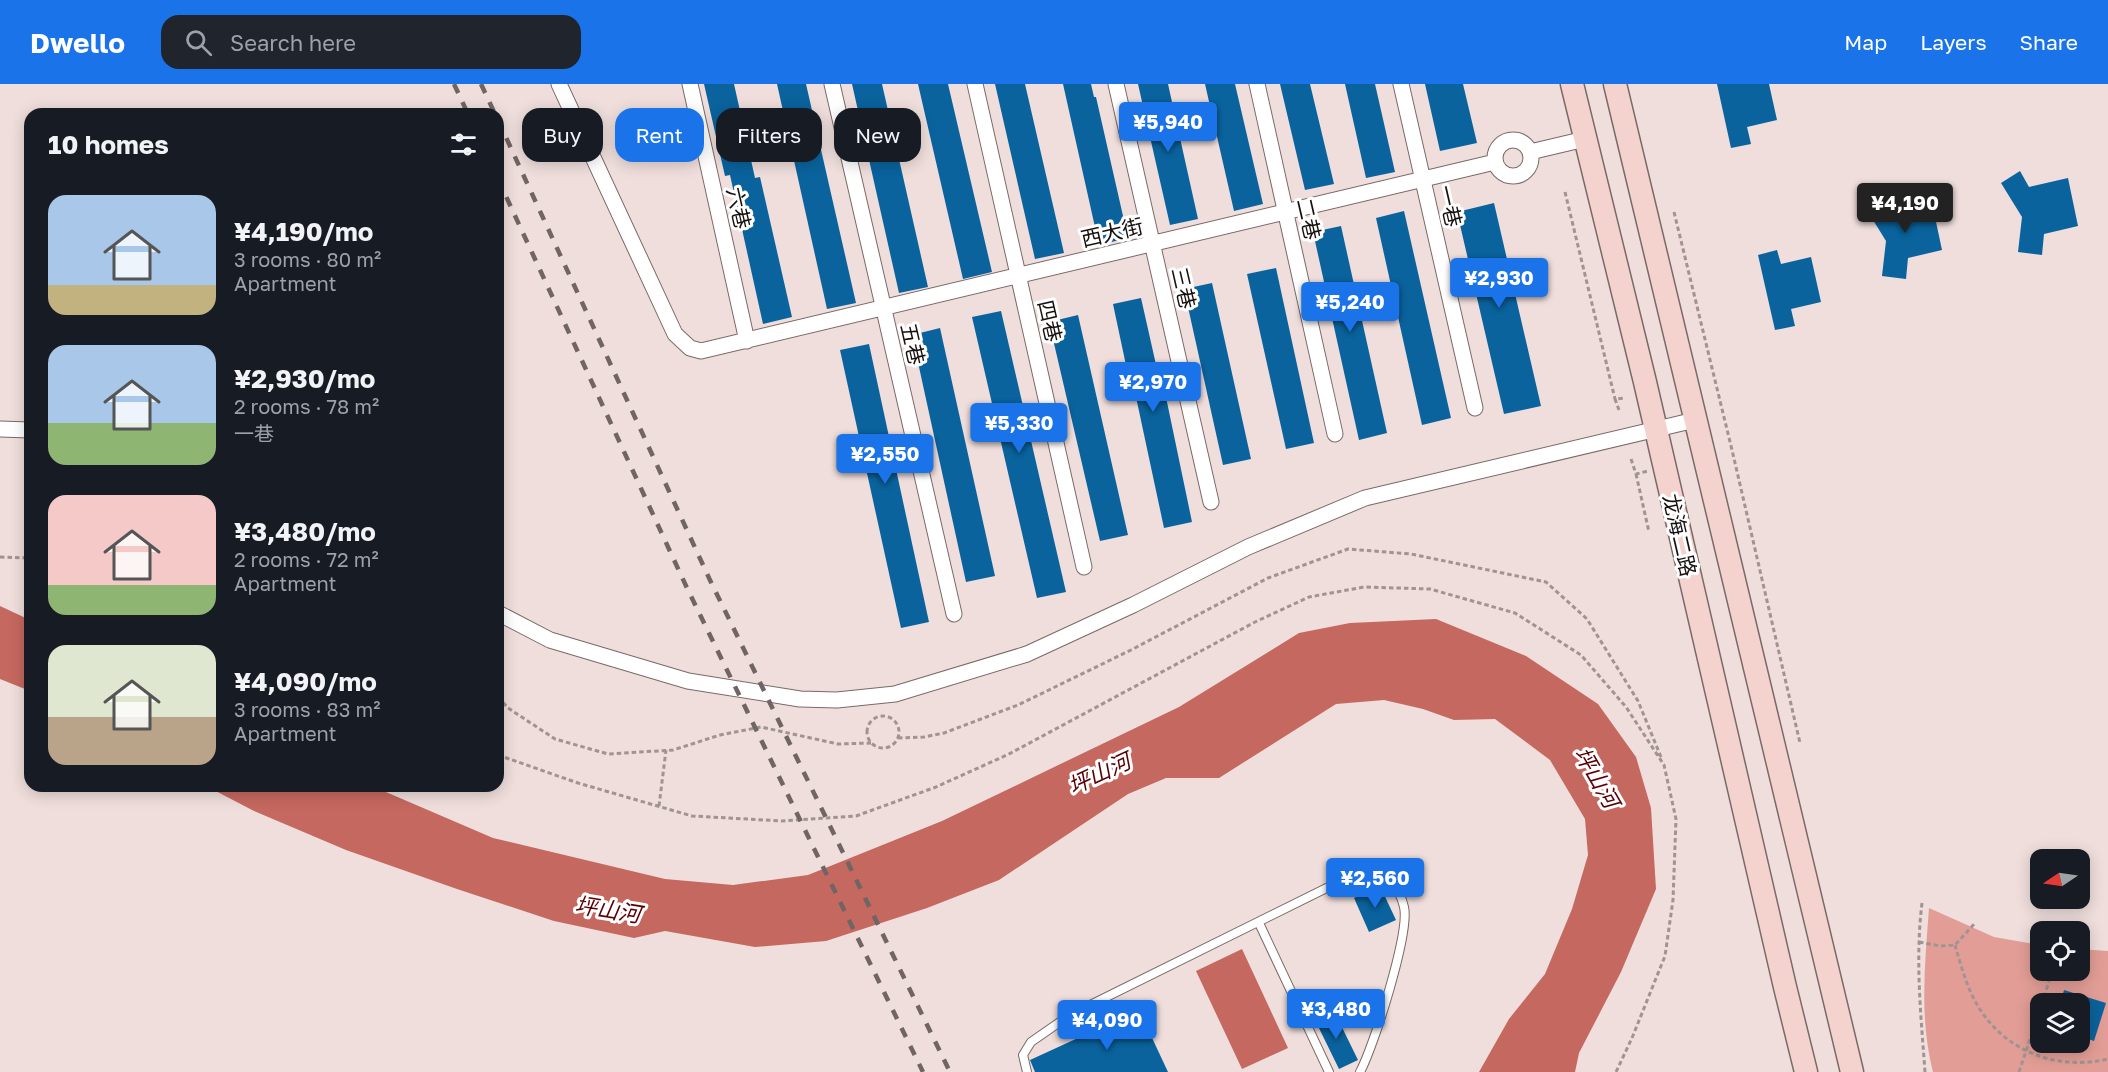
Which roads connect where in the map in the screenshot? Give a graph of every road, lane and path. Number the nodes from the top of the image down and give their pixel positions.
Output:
1 (560, 84) edge
2 (690, 84) edge
3 (832, 84) edge
4 (975, 84) edge
5 (1116, 84) edge
6 (1257, 84) edge
7 (1401, 84) edge
8 (1572, 84) edge
9 (1615, 84) edge
10 (1585, 139) junction
11 (1530, 152) junction
12 (1495, 162) junction
13 (1423, 180) junction
14 (1565, 192) dead end
15 (1674, 212) dead end
16 (1286, 213) junction
17 (1153, 244) junction
18 (1018, 276) junction
19 (883, 308) junction
20 (743, 342) junction
21 (1714, 376) junction
22 (1705, 379) dead end
23 (1624, 398) dead end
24 (1615, 399) junction
25 (1475, 408) dead end
26 (1619, 410) dead end
27 (1695, 420) junction
28 (1655, 428) junction
29 (0, 429) edge
30 (24, 430) edge
31 (1335, 434) dead end
32 (1732, 450) junction
33 (1725, 452) dead end
34 (1631, 459) dead end
35 (1650, 471) dead end
36 (1636, 474) junction
37 (1211, 502) dead end
38 (1649, 532) dead end
39 (0, 557) edge
40 (24, 558) edge
41 (1084, 567) dead end
42 (954, 614) dead end
43 (504, 616) edge
44 (504, 704) edge
45 (898, 738) junction
46 (871, 743) junction
47 (1800, 743) dead end
48 (666, 750) junction
49 (504, 757) edge
50 (1664, 765) junction
51 (659, 806) junction
52 (1922, 903) dead end
53 (1976, 922) dead end
54 (1259, 923) junction
55 (1919, 942) junction
56 (1955, 945) junction
57 (2049, 981) dead end
58 (2045, 993) edge
59 (2030, 1040) edge
60 (2026, 1052) junction
61 (2108, 1059) edge
62 (1027, 1072) edge
63 (1329, 1072) edge
64 (1360, 1072) edge
65 (1616, 1072) edge
66 (1806, 1072) edge
67 (1852, 1072) edge
68 (1925, 1072) edge
69 (2019, 1072) edge

1 - 20 street, 西大街
2 - 20 street, 六巷
3 - 19 street, 五巷
4 - 18 street, 四巷
5 - 17 street, 三巷
6 - 16 street, 二巷
7 - 13 street, 一巷
8 - 10 main road, 龙海二路
9 - 27 main road, 龙海二路
10 - 11 street
10 - 28 main road, 龙海二路
11 - 12 street
11 - 12 street
12 - 13 street, 西大街
13 - 16 street, 西大街
13 - 25 street, 一巷
14 - 24 path
15 - 21 path
16 - 17 street, 西大街
16 - 31 street, 二巷
17 - 18 street, 西大街
17 - 37 street, 三巷
18 - 19 street, 西大街
18 - 41 street, 四巷
19 - 20 street, 西大街
19 - 42 street, 五巷
21 - 22 path
21 - 32 path
23 - 24 path
24 - 26 path
27 - 28 street
27 - 67 main road, 龙海二路
28 - 43 street
28 - 66 main road, 龙海二路
29 - 30 street
32 - 33 path
32 - 47 path
34 - 36 path
35 - 36 path
36 - 38 path
39 - 40 path
44 - 48 path
45 - 46 path
45 - 46 path
45 - 50 path
46 - 48 path
48 - 51 path
49 - 51 path
50 - 51 path
50 - 65 path
52 - 55 path
53 - 56 path
54 - 62 lane
54 - 63 lane
54 - 64 lane
55 - 56 path
55 - 68 path
56 - 60 path
57 - 58 path
59 - 60 path
60 - 61 path
60 - 69 path

